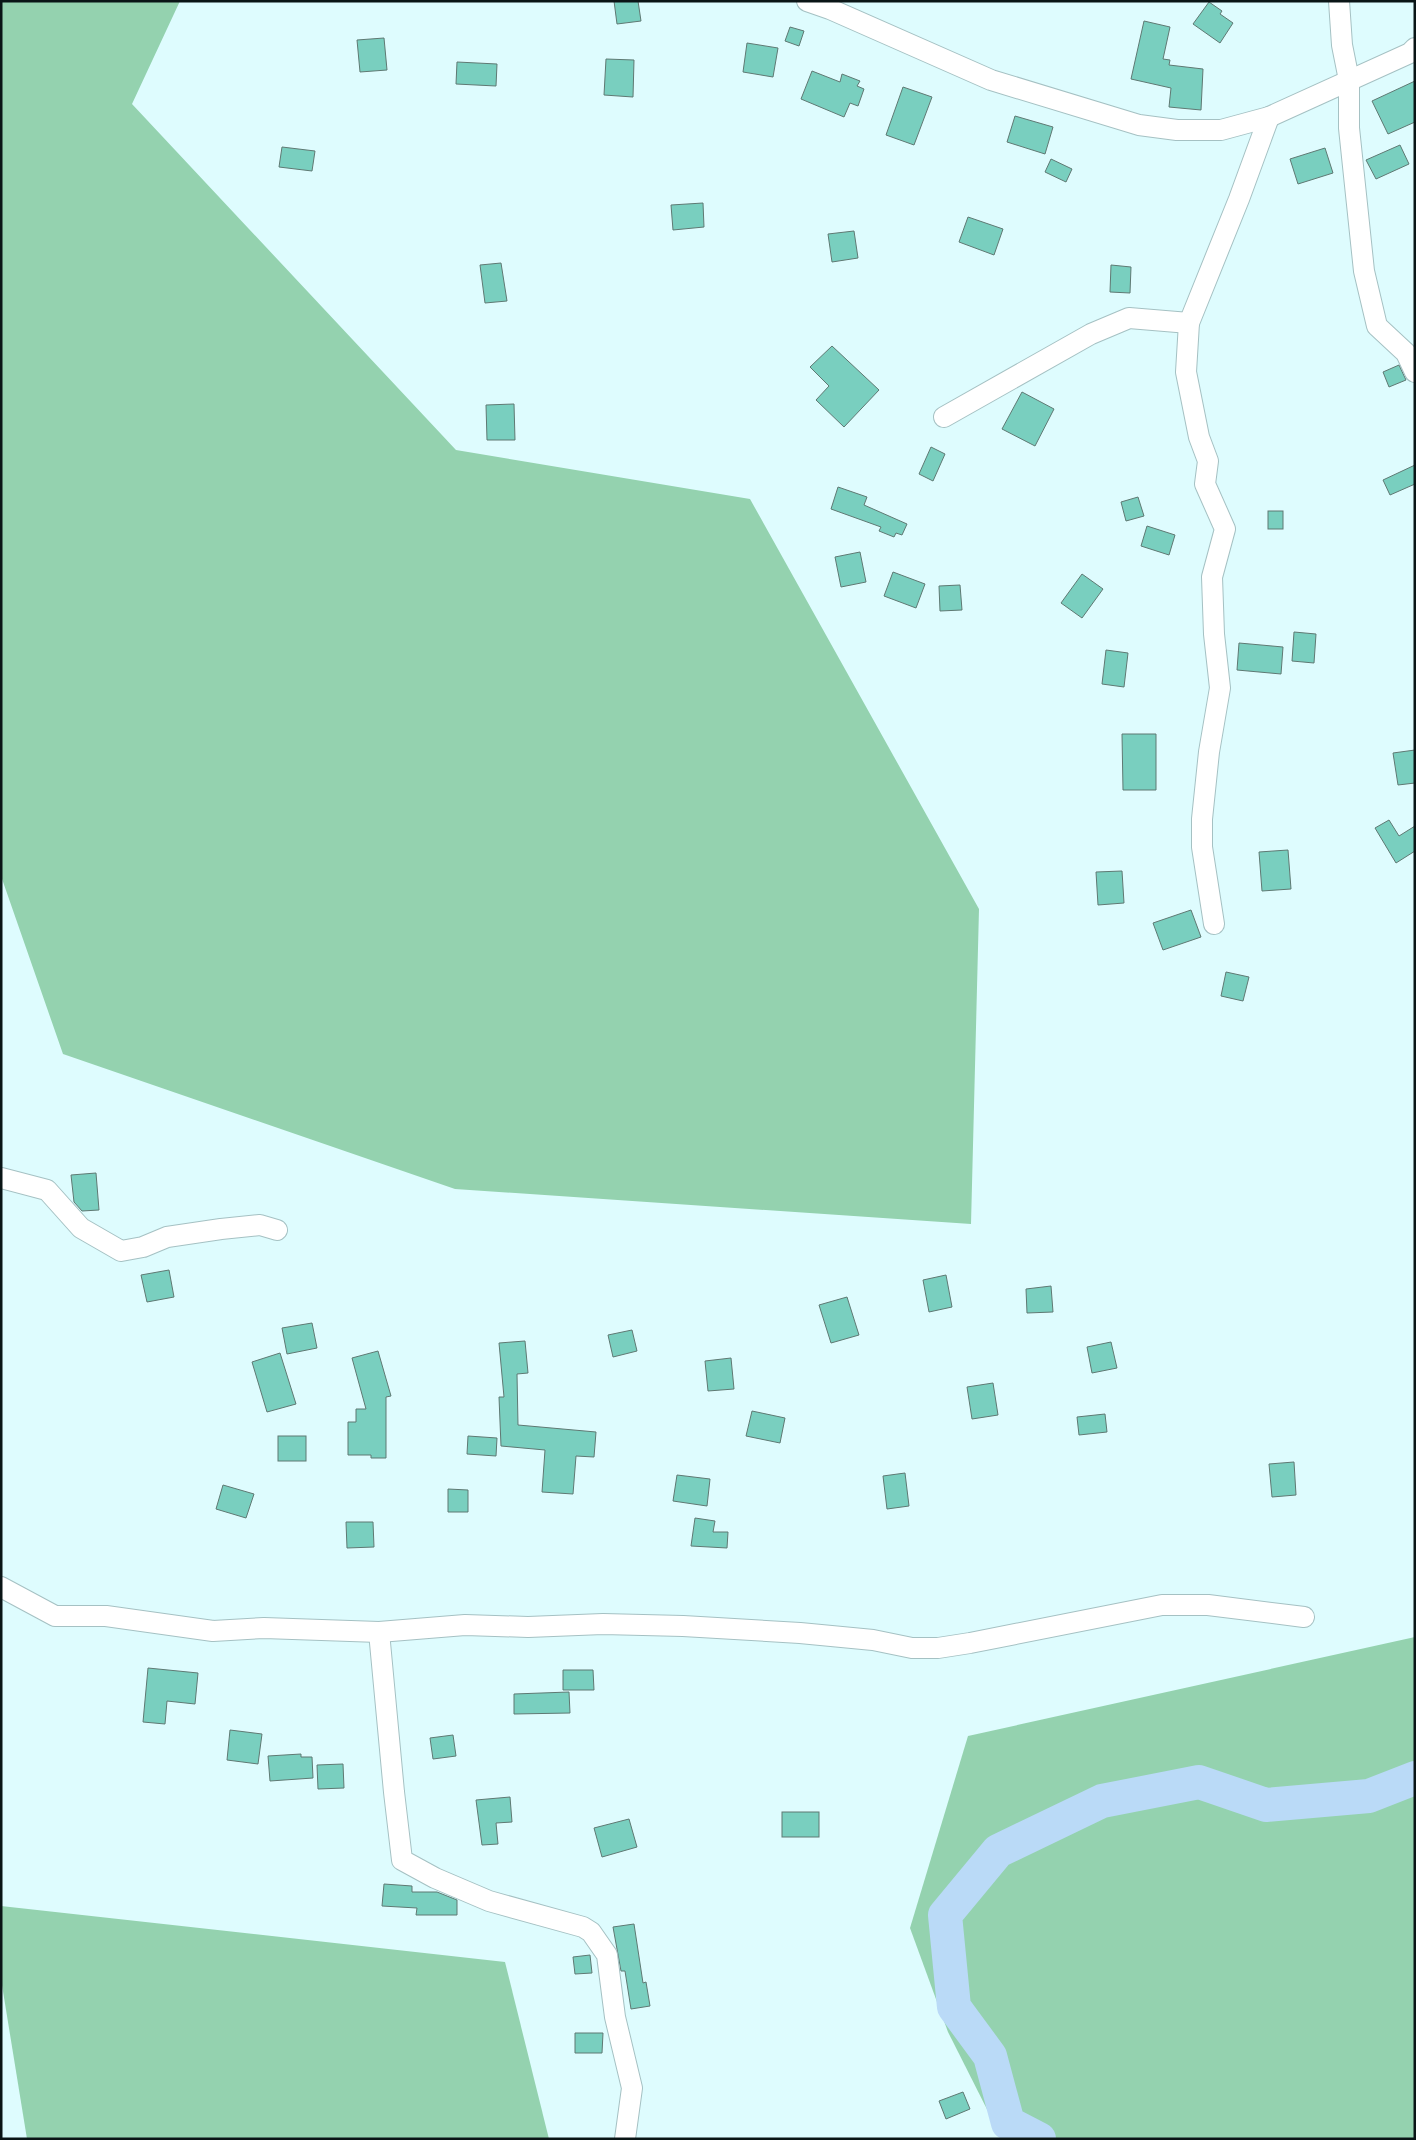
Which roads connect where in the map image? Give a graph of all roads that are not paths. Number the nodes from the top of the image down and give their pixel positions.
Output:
1 (807, 1) edge
2 (1339, 1) edge
3 (833, 5) edge
4 (1413, 53) edge
5 (1350, 80) junction
6 (1269, 117) junction
7 (1190, 323) junction
8 (1415, 372) edge
9 (944, 418) dead end
10 (1214, 924) dead end
11 (1, 1178) edge
12 (277, 1230) dead end
13 (1, 1587) edge
14 (1304, 1617) dead end
15 (380, 1632) junction
16 (625, 2139) edge

1 - 3 street
2 - 5 street
3 - 6 street
4 - 5 street
5 - 6 street
5 - 8 street
6 - 7 street
7 - 9 street
7 - 10 street
11 - 12 street
13 - 15 street
14 - 15 street
15 - 16 street

